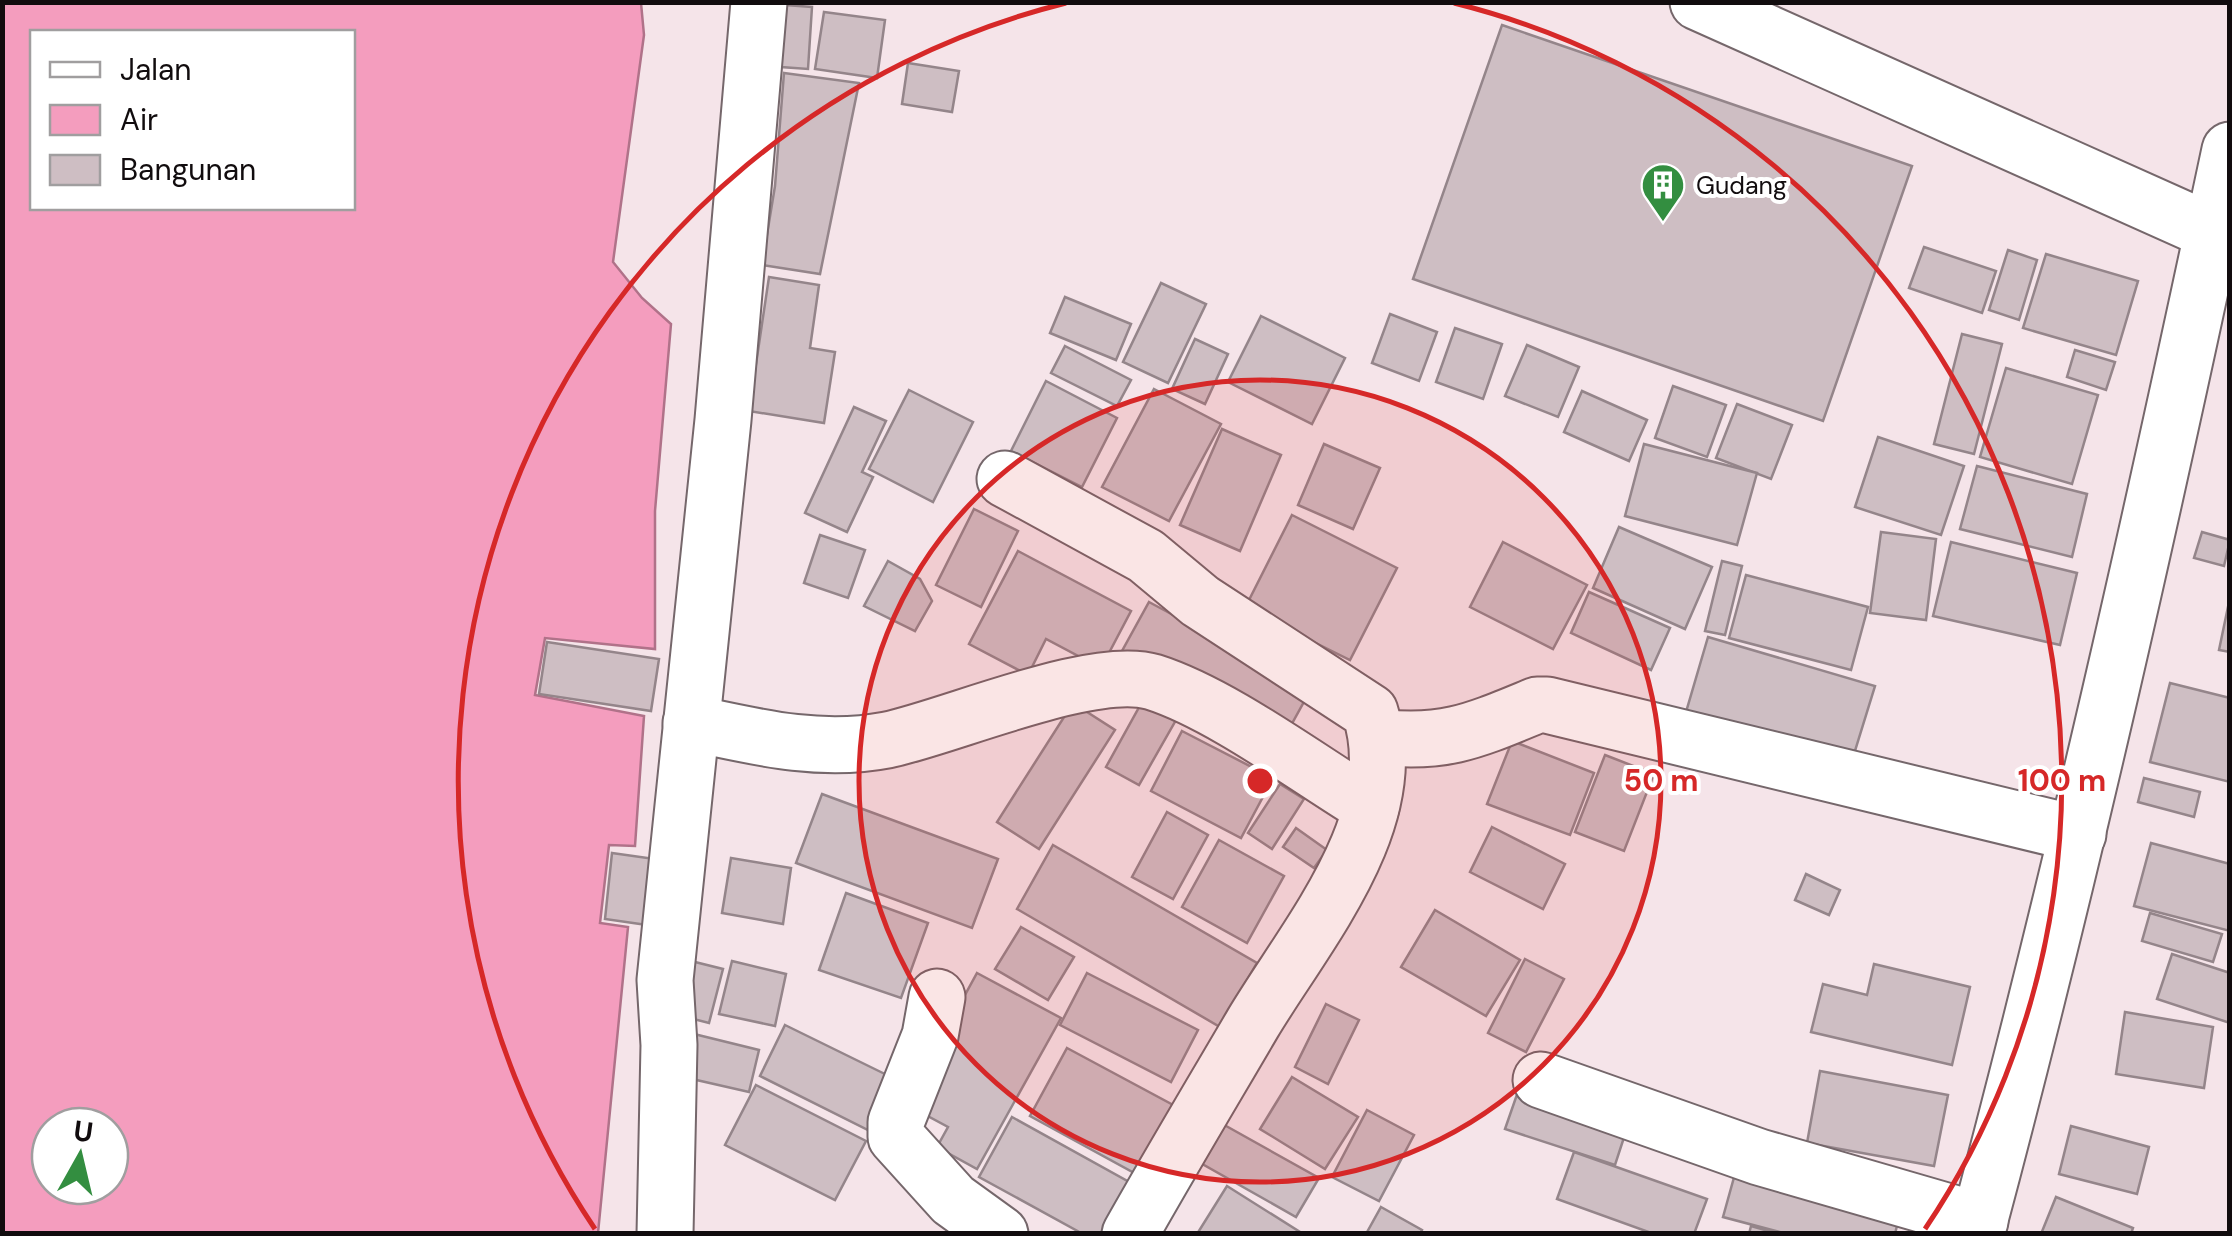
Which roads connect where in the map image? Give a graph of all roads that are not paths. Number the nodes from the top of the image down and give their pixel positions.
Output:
1 (759, 2) edge
2 (1698, 2) edge
3 (2230, 150) edge
4 (2212, 232) junction
5 (1005, 479) dead end
6 (691, 723) junction
7 (1378, 737) junction
8 (1370, 808) junction
9 (2078, 834) junction
10 (938, 997) dead end
11 (1540, 1080) dead end
12 (1978, 1227) edge
13 (665, 1234) edge
14 (1000, 1234) edge
15 (1010, 1234) edge
16 (1025, 1234) edge
17 (1130, 1234) edge

1 - 6 main road
2 - 4 main road
3 - 4 main road
4 - 9 main road
5 - 7 main road
6 - 8 main road
6 - 13 main road
7 - 8 main road
7 - 9 main road
8 - 17 main road
9 - 12 main road
10 - 14 main road
11 - 12 main road
15 - 16 main road

